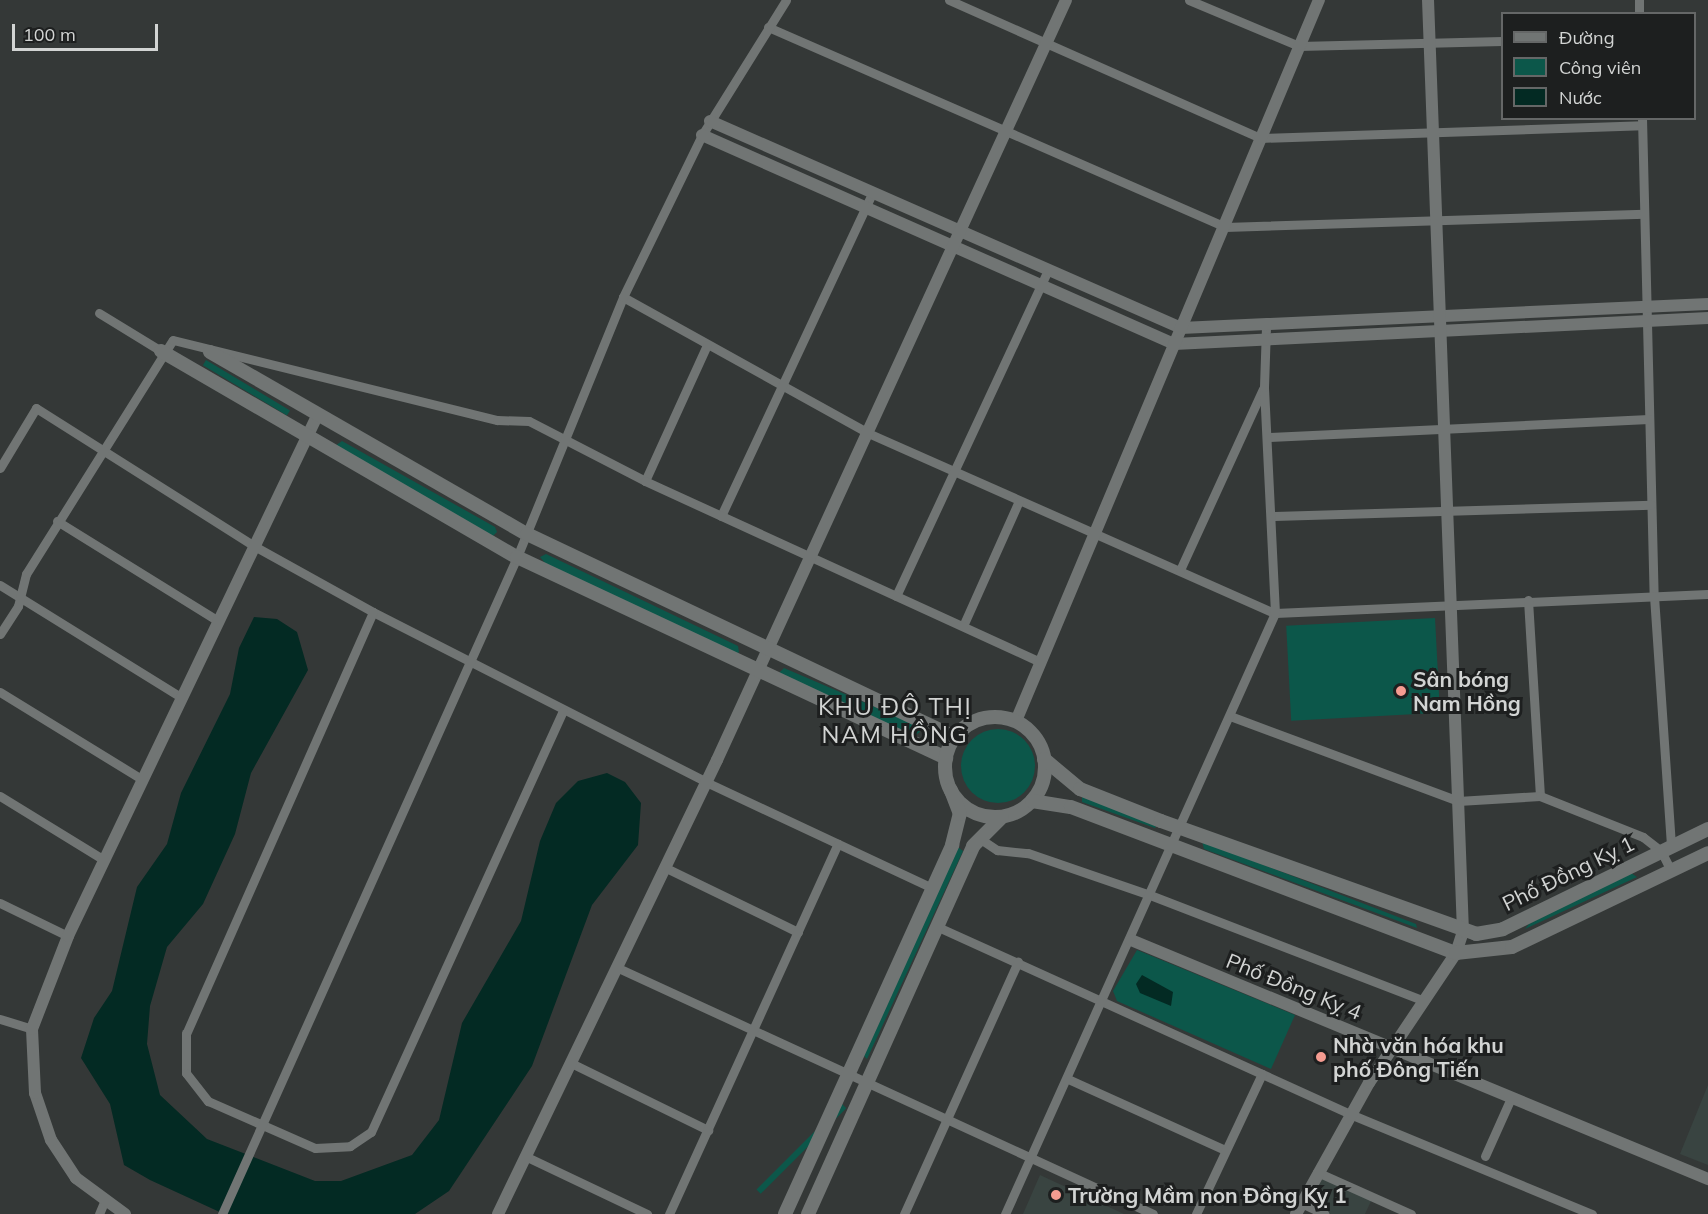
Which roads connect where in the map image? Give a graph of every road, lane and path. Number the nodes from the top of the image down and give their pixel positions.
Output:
1 (786, 0) edge
2 (949, 0) edge
3 (1066, 0) edge
4 (1189, 0) edge
5 (1318, 0) edge
6 (1428, 0) edge
7 (768, 27) junction
8 (1501, 41) edge
9 (1045, 44) junction
10 (1429, 44) junction
11 (1299, 46) junction
12 (710, 121) junction
13 (1642, 122) edge
14 (1005, 133) junction
15 (1431, 133) junction
16 (702, 135) junction
17 (1260, 138) junction
18 (872, 193) junction
19 (866, 209) junction
20 (1644, 214) junction
21 (1435, 220) junction
22 (1225, 227) junction
23 (961, 232) junction
24 (954, 246) junction
25 (1047, 272) junction
26 (1040, 287) junction
27 (623, 297) junction
28 (1708, 304) edge
29 (99, 313) dead end
30 (1647, 313) junction
31 (1440, 314) junction
32 (1708, 318) edge
33 (1266, 327) junction
34 (1181, 328) junction
35 (1440, 331) junction
36 (1267, 343) junction
37 (1174, 344) junction
38 (707, 345) junction
39 (161, 351) junction
40 (210, 352) junction
41 (1264, 387) junction
42 (782, 388) junction
43 (318, 414) junction
44 (1649, 419) junction
45 (1442, 426) junction
46 (868, 433) junction
47 (1269, 437) junction
48 (304, 438) junction
49 (567, 443) junction
50 (102, 446) junction
51 (0, 468) edge
52 (955, 472) junction
53 (645, 481) junction
54 (1019, 501) junction
55 (1651, 505) junction
56 (1445, 512) junction
57 (721, 516) junction
58 (1274, 516) junction
59 (57, 521) junction
60 (527, 534) junction
61 (1096, 535) junction
62 (254, 546) junction
63 (517, 557) junction
64 (810, 557) junction
65 (1180, 570) junction
66 (0, 585) edge
67 (1708, 594) edge
68 (17, 595) junction
69 (896, 596) junction
70 (1654, 596) junction
71 (1528, 600) junction
72 (1449, 606) junction
73 (373, 612) junction
74 (1275, 613) junction
75 (218, 621) junction
76 (963, 626) junction
77 (0, 634) edge
78 (764, 651) junction
79 (1041, 662) junction
80 (469, 663) junction
81 (754, 672) junction
82 (0, 692) edge
83 (182, 698) junction
84 (563, 711) junction
85 (1230, 716) junction
86 (1016, 722) junction
87 (955, 737) junction
88 (946, 758) junction
89 (1044, 759) junction
90 (143, 780) junction
91 (706, 782) junction
92 (951, 790) junction
93 (0, 795) edge
94 (1540, 796) junction
95 (1032, 801) junction
96 (1458, 801) junction
97 (1002, 817) junction
98 (1178, 828) junction
99 (1708, 829) edge
100 (979, 838) junction
101 (838, 844) junction
102 (1171, 847) junction
103 (1666, 849) junction
104 (1708, 853) edge
105 (104, 860) junction
106 (664, 867) junction
107 (1671, 871) junction
108 (932, 888) junction
109 (1150, 895) junction
110 (0, 903) edge
111 (938, 927) junction
112 (798, 932) junction
113 (1462, 932) junction
114 (68, 936) junction
115 (1131, 940) junction
116 (1456, 953) junction
117 (1018, 962) junction
118 (616, 967) junction
119 (1102, 1000) junction
120 (1424, 1001) junction
121 (0, 1019) edge
122 (32, 1029) junction
123 (752, 1033) junction
124 (1393, 1047) junction
125 (571, 1063) junction
126 (1262, 1074) junction
127 (847, 1077) junction
128 (1068, 1079) junction
129 (865, 1085) junction
130 (1511, 1098) junction
131 (1350, 1114) junction
132 (947, 1123) junction
133 (264, 1125) junction
134 (708, 1130) junction
135 (1226, 1150) junction
136 (1485, 1156) dead end
137 (526, 1157) junction
138 (1031, 1160) junction
139 (1317, 1172) junction
140 (1708, 1179) edge
141 (1567, 1203) junction
142 (101, 1208) edge
143 (1298, 1209) edge
144 (125, 1214) edge
145 (222, 1214) edge
146 (498, 1214) edge
147 (647, 1214) edge
148 (669, 1214) edge
149 (785, 1214) edge
150 (808, 1214) edge
151 (904, 1214) edge
152 (1005, 1214) edge
153 (1153, 1214) edge
154 (1196, 1214) edge
155 (1326, 1214) edge
156 (1411, 1214) edge
157 (1562, 1214) edge
158 (1592, 1214) edge

1 - 7 street
2 - 9 street
3 - 9 street
4 - 11 street
5 - 11 street
6 - 10 street
7 - 12 street
7 - 14 street
8 - 10 street
9 - 14 street
9 - 17 street
10 - 11 street
10 - 15 street
11 - 17 street
12 - 16 street
12 - 18 street
13 - 15 street
13 - 20 street
14 - 22 street
14 - 23 street
15 - 17 street
15 - 21 street
16 - 19 street
16 - 27 street
17 - 22 street
18 - 19 street
18 - 23 street
19 - 24 street
19 - 42 street
20 - 21 street
20 - 30 street
21 - 22 street
21 - 31 street
22 - 34 street
23 - 24 street
23 - 25 street
24 - 26 street
24 - 46 street
25 - 26 street
25 - 34 street
26 - 37 street
26 - 52 street
27 - 38 street
27 - 49 street
28 - 30 street
29 - 39 street
30 - 31 street
30 - 32 street
30 - 35 street
30 - 44 street
31 - 33 street
31 - 35 street
33 - 34 street
33 - 36 street
34 - 37 street
35 - 36 street
35 - 45 street
36 - 37 street
36 - 41 street
37 - 61 street
38 - 42 street
38 - 53 street
39 - 40 street
39 - 48 main road
39 - 50 street
40 - 43 main road
40 - 49 street
41 - 47 street
41 - 65 street
42 - 46 street
42 - 57 street
43 - 48 street
43 - 60 main road
44 - 45 street
44 - 55 street
45 - 47 street
45 - 56 street
46 - 52 street
46 - 64 street
47 - 58 street
48 - 62 street
48 - 63 main road
49 - 53 street
49 - 60 street
50 - 51 street
50 - 59 street
50 - 62 street
52 - 54 street
52 - 69 street
53 - 57 street
54 - 61 street
54 - 76 street
55 - 56 street
55 - 70 street
56 - 58 street
56 - 72 street
57 - 64 street
58 - 74 street
59 - 68 street
59 - 75 street
60 - 63 street
60 - 78 main road
61 - 65 street
61 - 79 street
62 - 73 street
62 - 75 street
63 - 80 street
63 - 81 main road
64 - 69 street
64 - 78 street
65 - 74 street
66 - 68 street
67 - 70 street
68 - 77 street
68 - 83 street
69 - 76 street
70 - 71 street
70 - 103 street
71 - 72 street
71 - 94 street
72 - 74 street
72 - 96 street
73 - 80 street
73 - 133 street
74 - 85 street
75 - 83 street
76 - 79 street
78 - 81 street
78 - 87 main road
79 - 86 street
80 - 84 street
80 - 133 street
81 - 88 main road
81 - 91 street
82 - 90 street
83 - 90 street
84 - 91 street
84 - 133 street
85 - 96 street
85 - 98 street
86 - 87 main road
86 - 89 main road
87 - 88 main road
88 - 92 main road
89 - 95 main road
89 - 98 main road
90 - 105 street
91 - 101 street
91 - 106 street
92 - 97 main road
92 - 108 main road
93 - 105 street
94 - 96 street
94 - 103 street
95 - 97 main road
95 - 102 main road
96 - 113 street
97 - 100 main road
98 - 102 street
98 - 113 main road
99 - 103 main road, Phố Đồng Kỵ 1
100 - 109 street
100 - 111 main road
101 - 108 street
101 - 112 street
102 - 109 street
102 - 116 main road
103 - 107 street
103 - 113 main road, Phố Đồng Kỵ 1
104 - 107 main road, Phố Đồng Kỵ 1
105 - 114 street
106 - 112 street
106 - 118 street
107 - 116 main road, Phố Đồng Kỵ 1
108 - 127 main road
109 - 115 street
109 - 120 street
110 - 114 street
111 - 117 street
111 - 129 main road
112 - 123 street
113 - 116 street
114 - 122 street
115 - 119 street
115 - 124 street, Phố Đồng Kỵ 4
116 - 120 street
117 - 119 street
117 - 132 street
118 - 123 street
118 - 125 street
119 - 126 street
119 - 128 street
120 - 124 street
121 - 122 street
122 - 142 street
123 - 127 street
123 - 134 street
124 - 130 street, Phố Đồng Kỵ 4
124 - 131 street
125 - 134 street
125 - 137 street
126 - 131 street
126 - 135 street
127 - 129 street
127 - 149 main road
128 - 135 street
128 - 138 street
129 - 132 street
129 - 150 main road
130 - 136 street
130 - 140 street, Phố Đồng Kỵ 4
131 - 139 street
131 - 141 street
132 - 138 street
132 - 151 street
133 - 145 street
134 - 148 street
135 - 154 street
137 - 146 street
137 - 147 street
138 - 152 street
138 - 153 street
139 - 143 street
139 - 156 street
141 - 157 street
141 - 158 street
142 - 144 street
143 - 155 street

